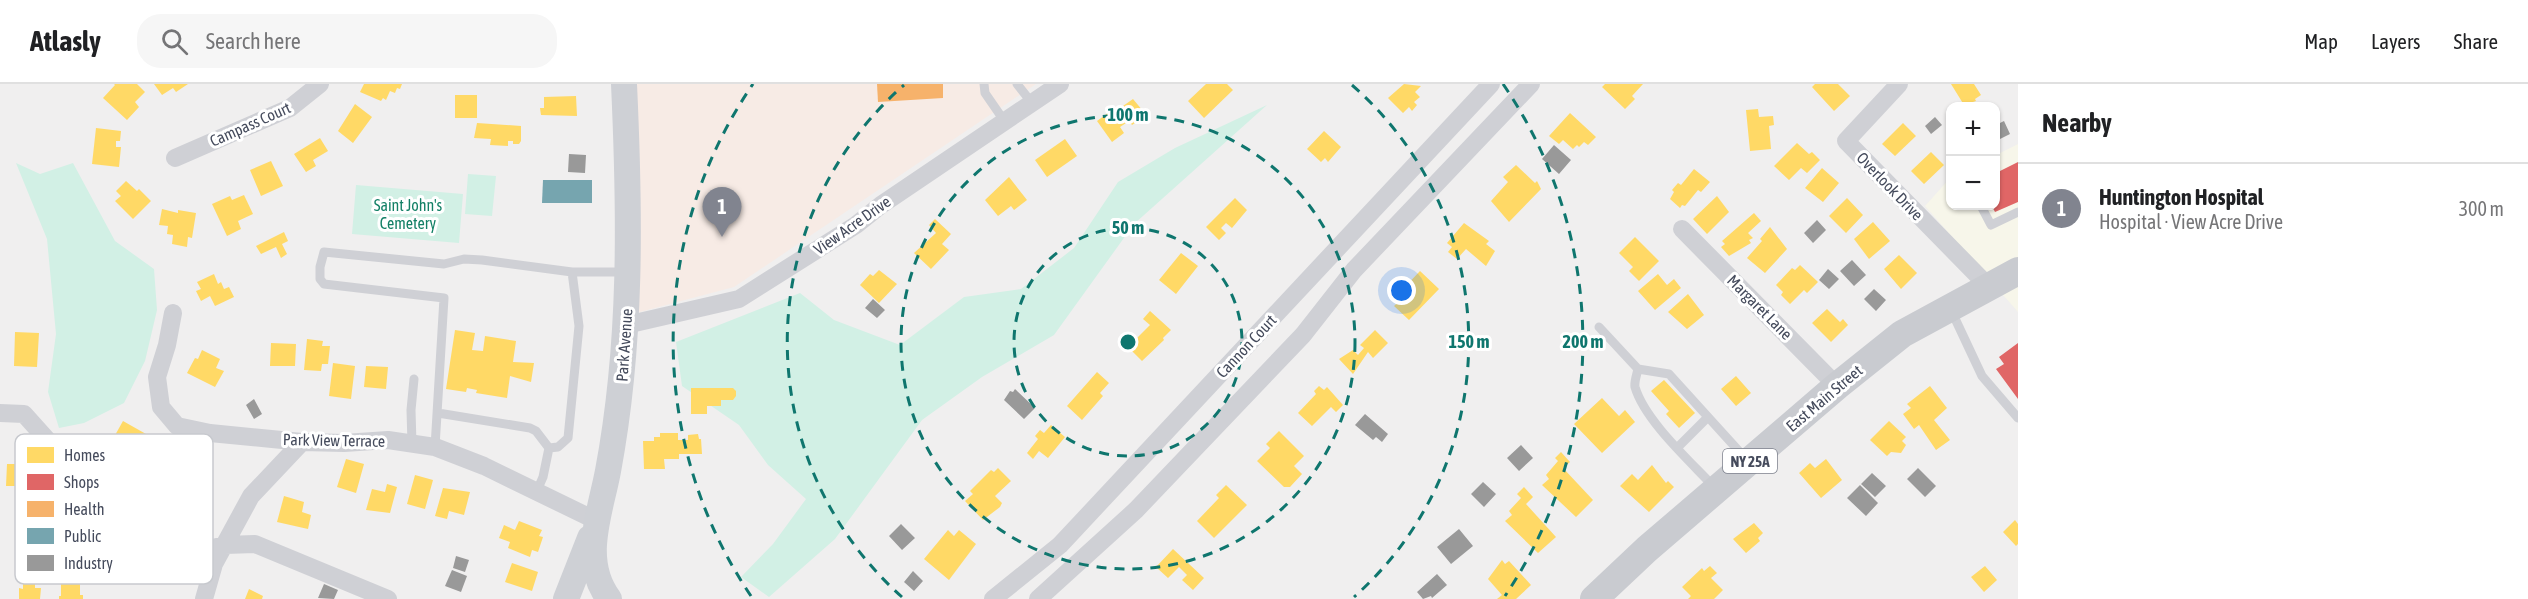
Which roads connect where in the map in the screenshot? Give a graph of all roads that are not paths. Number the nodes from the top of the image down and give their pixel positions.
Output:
1 (320, 84) edge
2 (624, 84) edge
3 (984, 84) edge
4 (1017, 84) edge
5 (1060, 84) edge
6 (1491, 84) edge
7 (1531, 84) edge
8 (1899, 84) edge
9 (1032, 104) junction
10 (1005, 122) junction
11 (175, 158) dead end
12 (1983, 210) edge
13 (2018, 212) edge
14 (1682, 229) dead end
15 (1322, 266) junction
16 (572, 272) junction
17 (628, 272) junction
18 (2005, 280) edge
19 (1344, 283) junction
20 (1950, 308) junction
21 (173, 313) dead end
22 (626, 326) junction
23 (1599, 327) dead end
24 (1638, 369) junction
25 (414, 379) dead end
26 (1837, 386) junction
27 (0, 413) edge
28 (438, 413) junction
29 (1707, 418) junction
30 (2018, 418) edge
31 (42, 434) edge
32 (302, 442) junction
33 (412, 444) junction
34 (435, 447) junction
35 (549, 448) junction
36 (1677, 448) junction
37 (1143, 457) junction
38 (1749, 462) junction
39 (1167, 477) junction
40 (1717, 489) junction
41 (536, 493) junction
42 (597, 521) junction
43 (225, 545) junction
44 (213, 548) edge
45 (213, 568) edge
46 (1030, 569) junction
47 (208, 584) edge
48 (604, 591) edge
49 (1044, 593) edge
50 (204, 599) edge
51 (388, 599) edge
52 (568, 599) edge
53 (993, 599) edge
54 (1594, 599) edge

1 - 11 street, Campass Court
2 - 17 main road, Park Avenue
3 - 10 lane
4 - 9 lane
5 - 9 street, View Acre Drive
6 - 15 street, Cannon Court
7 - 19 street, Cannon Court
8 - 18 street, Overlook Drive
9 - 10 street, View Acre Drive
10 - 22 street, View Acre Drive
12 - 13 lane
14 - 26 street, Margaret Lane
15 - 19 street
15 - 37 street, Cannon Court
16 - 17 lane
16 - 28 lane
16 - 35 lane
17 - 22 main road, Park Avenue
18 - 20 main road, East Main Street / NY 25A
19 - 39 street, Cannon Court
20 - 26 main road, East Main Street / NY 25A
20 - 30 lane
21 - 32 street, Park View Terrace
22 - 42 main road, Park Avenue
23 - 24 lane
24 - 29 lane
24 - 36 lane
25 - 33 lane
26 - 38 main road, East Main Street / NY 25A
27 - 31 street
28 - 34 lane
28 - 35 lane
29 - 36 lane
29 - 38 lane
32 - 33 street, Park View Terrace
32 - 43 street
33 - 34 street, Park View Terrace
34 - 41 street, Park View Terrace
35 - 41 lane
36 - 40 lane
37 - 39 street
37 - 46 street, Cannon Court
38 - 40 main road, East Main Street / NY 25A
39 - 49 street, Cannon Court
40 - 54 main road, East Main Street / NY 25A
41 - 42 street, Park View Terrace
42 - 48 main road, Park Avenue
42 - 52 main road
43 - 44 street
43 - 45 street
43 - 51 street
46 - 49 street
46 - 53 street, Cannon Court
47 - 50 street
48 - 52 main road

